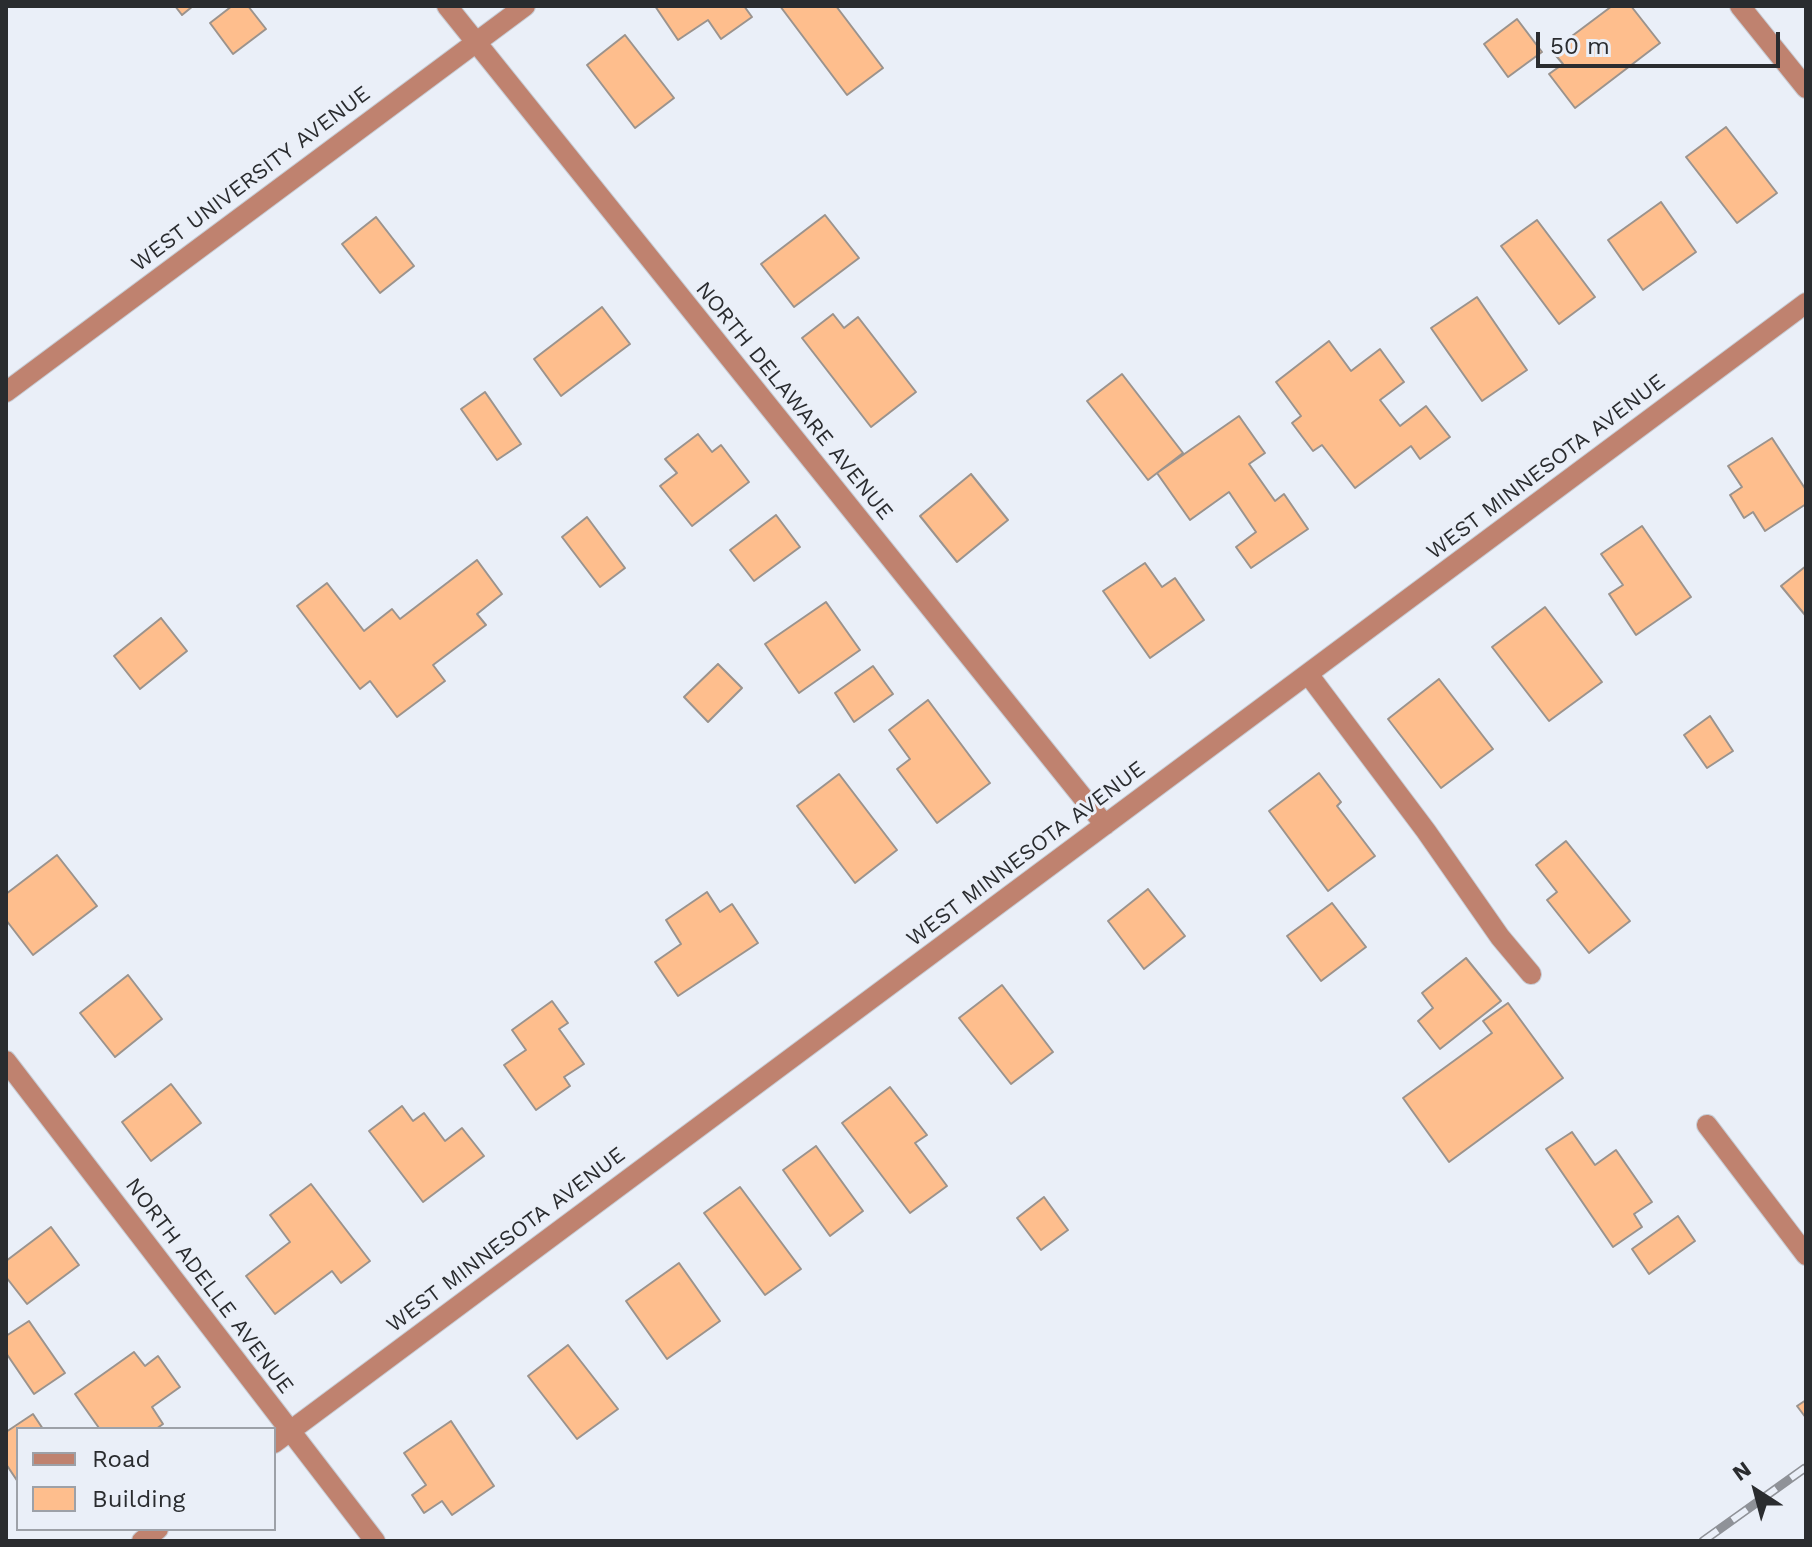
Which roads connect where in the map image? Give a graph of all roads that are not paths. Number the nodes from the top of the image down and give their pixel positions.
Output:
1 (447, 6) edge
2 (525, 6) edge
3 (1740, 6) edge
4 (475, 43) junction
5 (1806, 88) edge
6 (1806, 303) edge
7 (6, 392) edge
8 (1308, 674) junction
9 (1105, 825) junction
10 (1531, 974) dead end
11 (6, 1061) edge
12 (1707, 1125) dead end
13 (1806, 1255) edge
14 (275, 1427) edge
15 (282, 1437) edge
16 (375, 1541) edge

1 - 4 street, NORTH DELAWARE AVENUE
2 - 4 street, WEST UNIVERSITY AVENUE
3 - 5 street
4 - 7 street, WEST UNIVERSITY AVENUE
4 - 9 street, NORTH DELAWARE AVENUE
6 - 8 street, WEST MINNESOTA AVENUE
8 - 9 street, WEST MINNESOTA AVENUE
8 - 10 street
9 - 15 street, WEST MINNESOTA AVENUE
11 - 14 street, NORTH ADELLE AVENUE
12 - 13 street
15 - 16 street, NORTH ADELLE AVENUE

